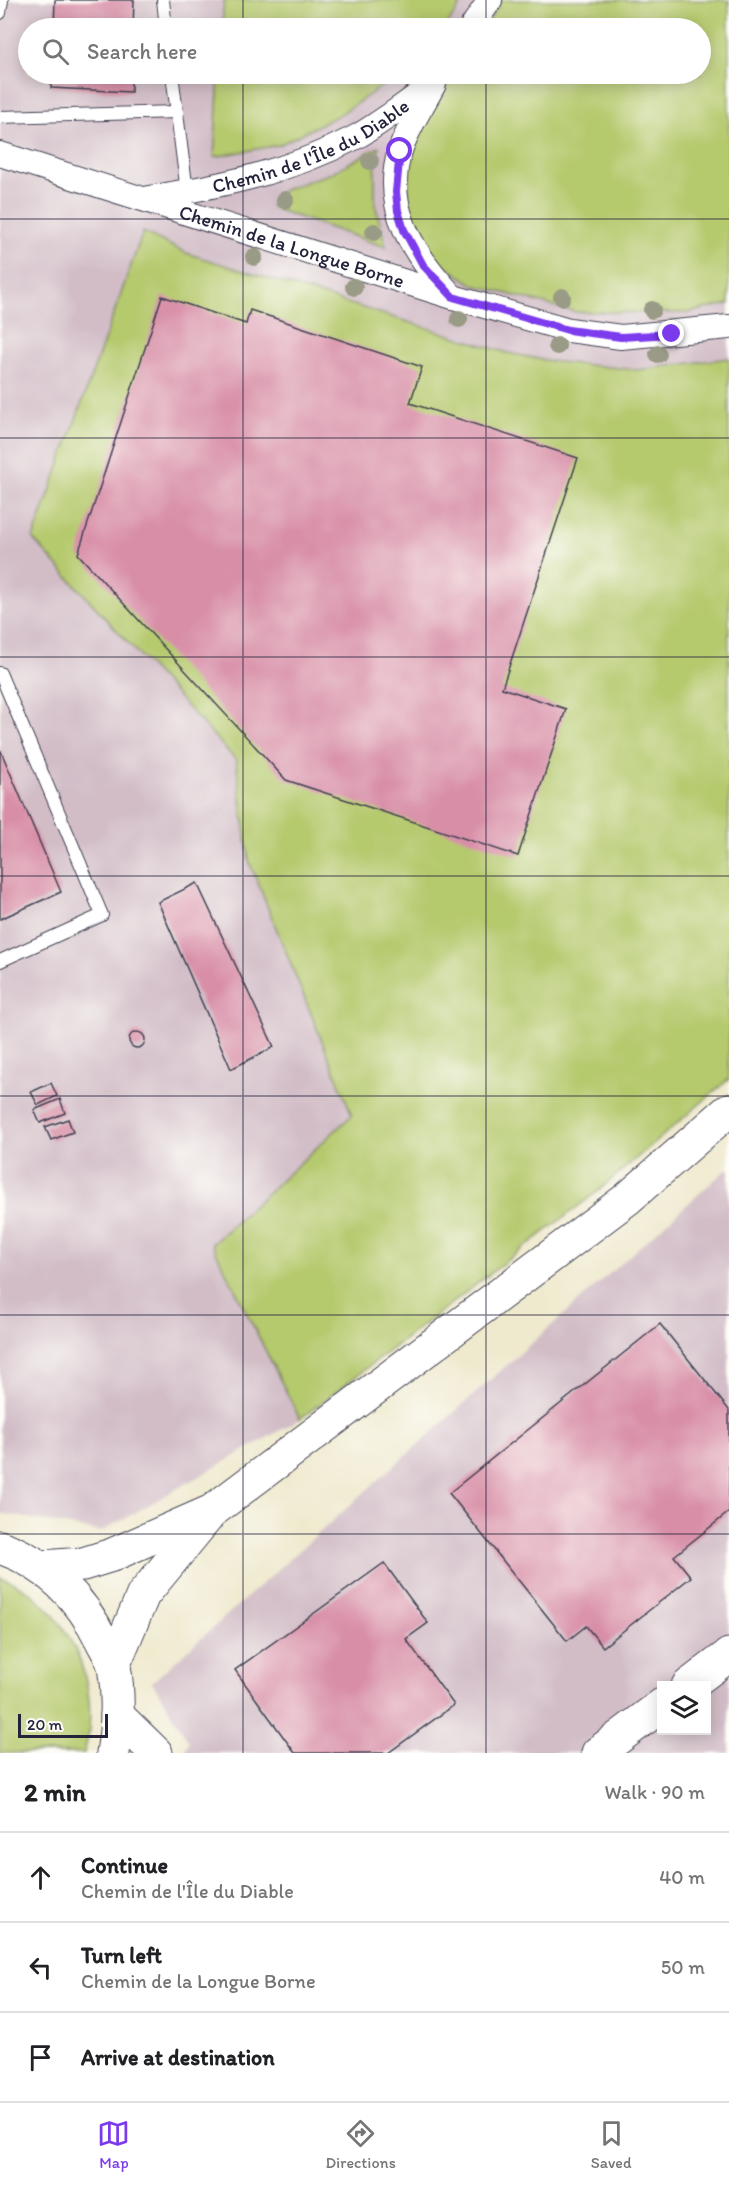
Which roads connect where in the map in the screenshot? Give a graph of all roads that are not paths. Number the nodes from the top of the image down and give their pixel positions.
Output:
1 (2, 0) edge
2 (163, 0) edge
3 (490, 0) edge
4 (0, 13) edge
5 (165, 18) edge
6 (478, 18) edge
7 (173, 84) edge
8 (430, 84) edge
9 (434, 84) edge
10 (177, 112) junction
11 (0, 117) edge
12 (0, 154) edge
13 (187, 192) junction
14 (144, 199) junction
15 (453, 297) junction
16 (729, 327) edge
17 (0, 673) edge
18 (0, 961) edge
19 (729, 1110) edge
20 (212, 1511) junction
21 (0, 1546) edge
22 (43, 1567) junction
23 (729, 1655) edge
24 (114, 1664) junction
25 (695, 1681) edge
26 (657, 1709) edge
27 (117, 1715) junction
28 (112, 1753) edge
29 (156, 1753) edge
30 (598, 1753) edge

1 - 4 lane
2 - 5 lane
3 - 6 street
7 - 10 lane
8 - 13 street, Chemin de l'Île du Diable
9 - 15 street, Chemin de l'Île du Diable
10 - 11 lane
10 - 13 lane
12 - 14 street, Chemin de la Longue Borne
13 - 14 street, Chemin de l'Île du Diable
14 - 15 street, Chemin de la Longue Borne
15 - 16 street, Chemin de la Longue Borne
17 - 18 lane
19 - 20 main road
20 - 22 main road
20 - 24 main road
21 - 22 main road
22 - 24 main road
23 - 25 main road
24 - 27 main road
26 - 30 main road
27 - 28 main road
27 - 29 main road

